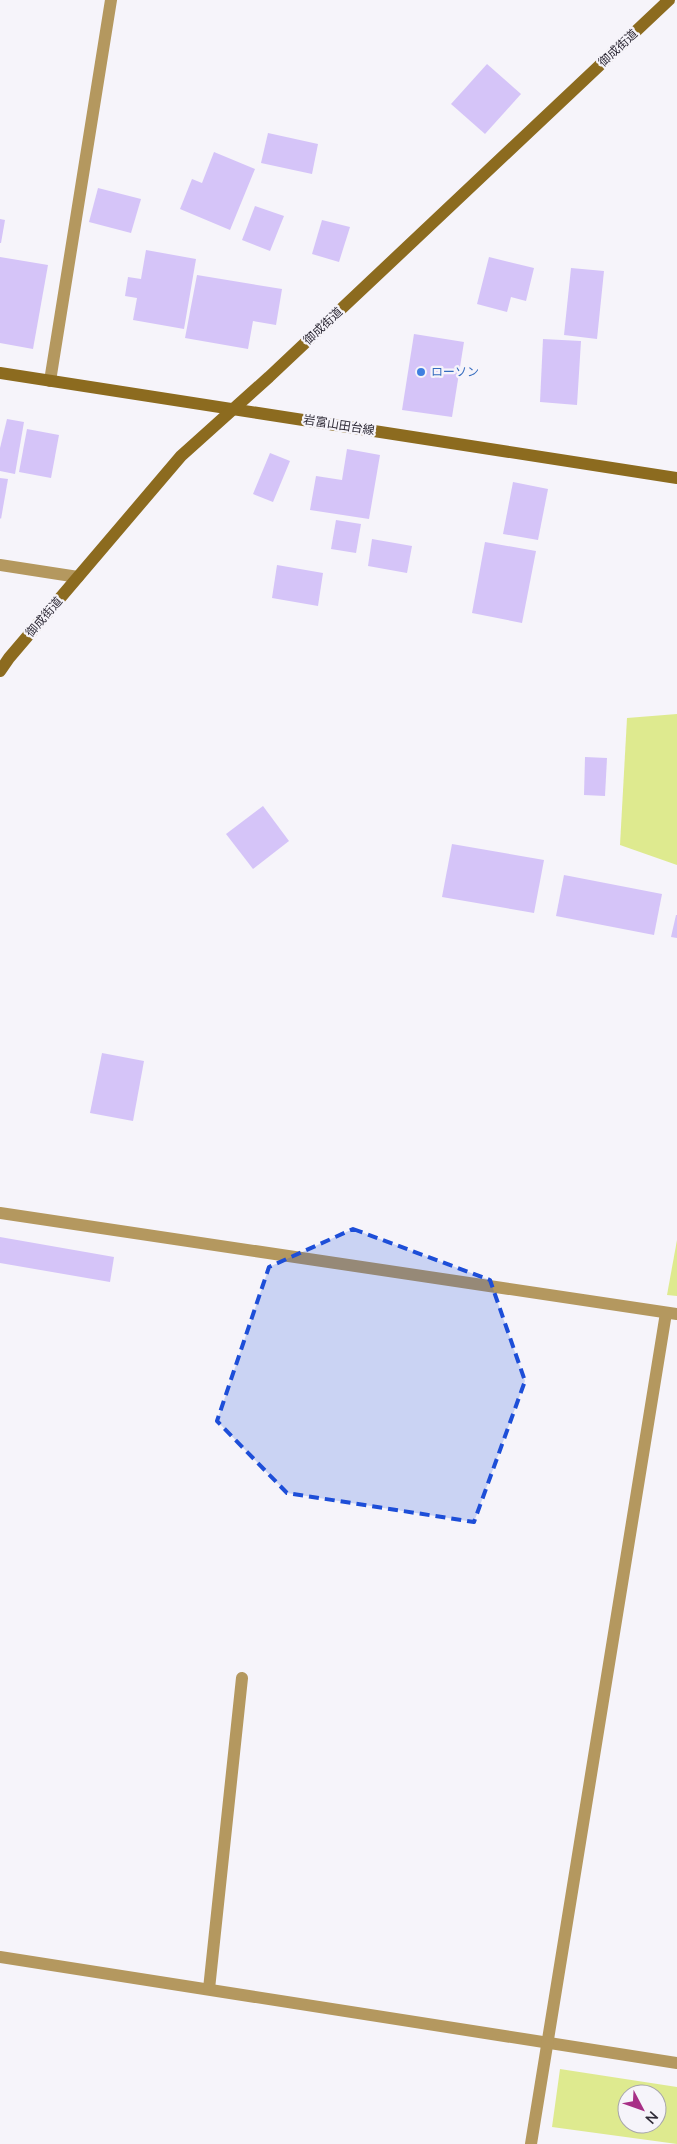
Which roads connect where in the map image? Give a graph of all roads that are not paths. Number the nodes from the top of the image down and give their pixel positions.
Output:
1 (111, 0) edge
2 (669, 0) edge
3 (0, 373) edge
4 (50, 381) junction
5 (233, 409) junction
6 (677, 478) edge
7 (0, 565) edge
8 (78, 577) junction
9 (0, 671) edge
10 (0, 1214) edge
11 (672, 1313) edge
12 (242, 1678) dead end
13 (0, 1956) edge
14 (209, 1989) junction
15 (547, 2042) junction
16 (677, 2063) edge
17 (531, 2144) edge

1 - 4 street
2 - 5 street, 御成街道
3 - 4 street, 岩富山田台線
4 - 5 street, 岩富山田台線
5 - 6 street, 岩富山田台線
5 - 8 street, 御成街道
7 - 8 street
8 - 9 street, 御成街道
10 - 11 street
11 - 15 street
12 - 14 street
13 - 14 street
14 - 15 street
15 - 16 street
15 - 17 street

